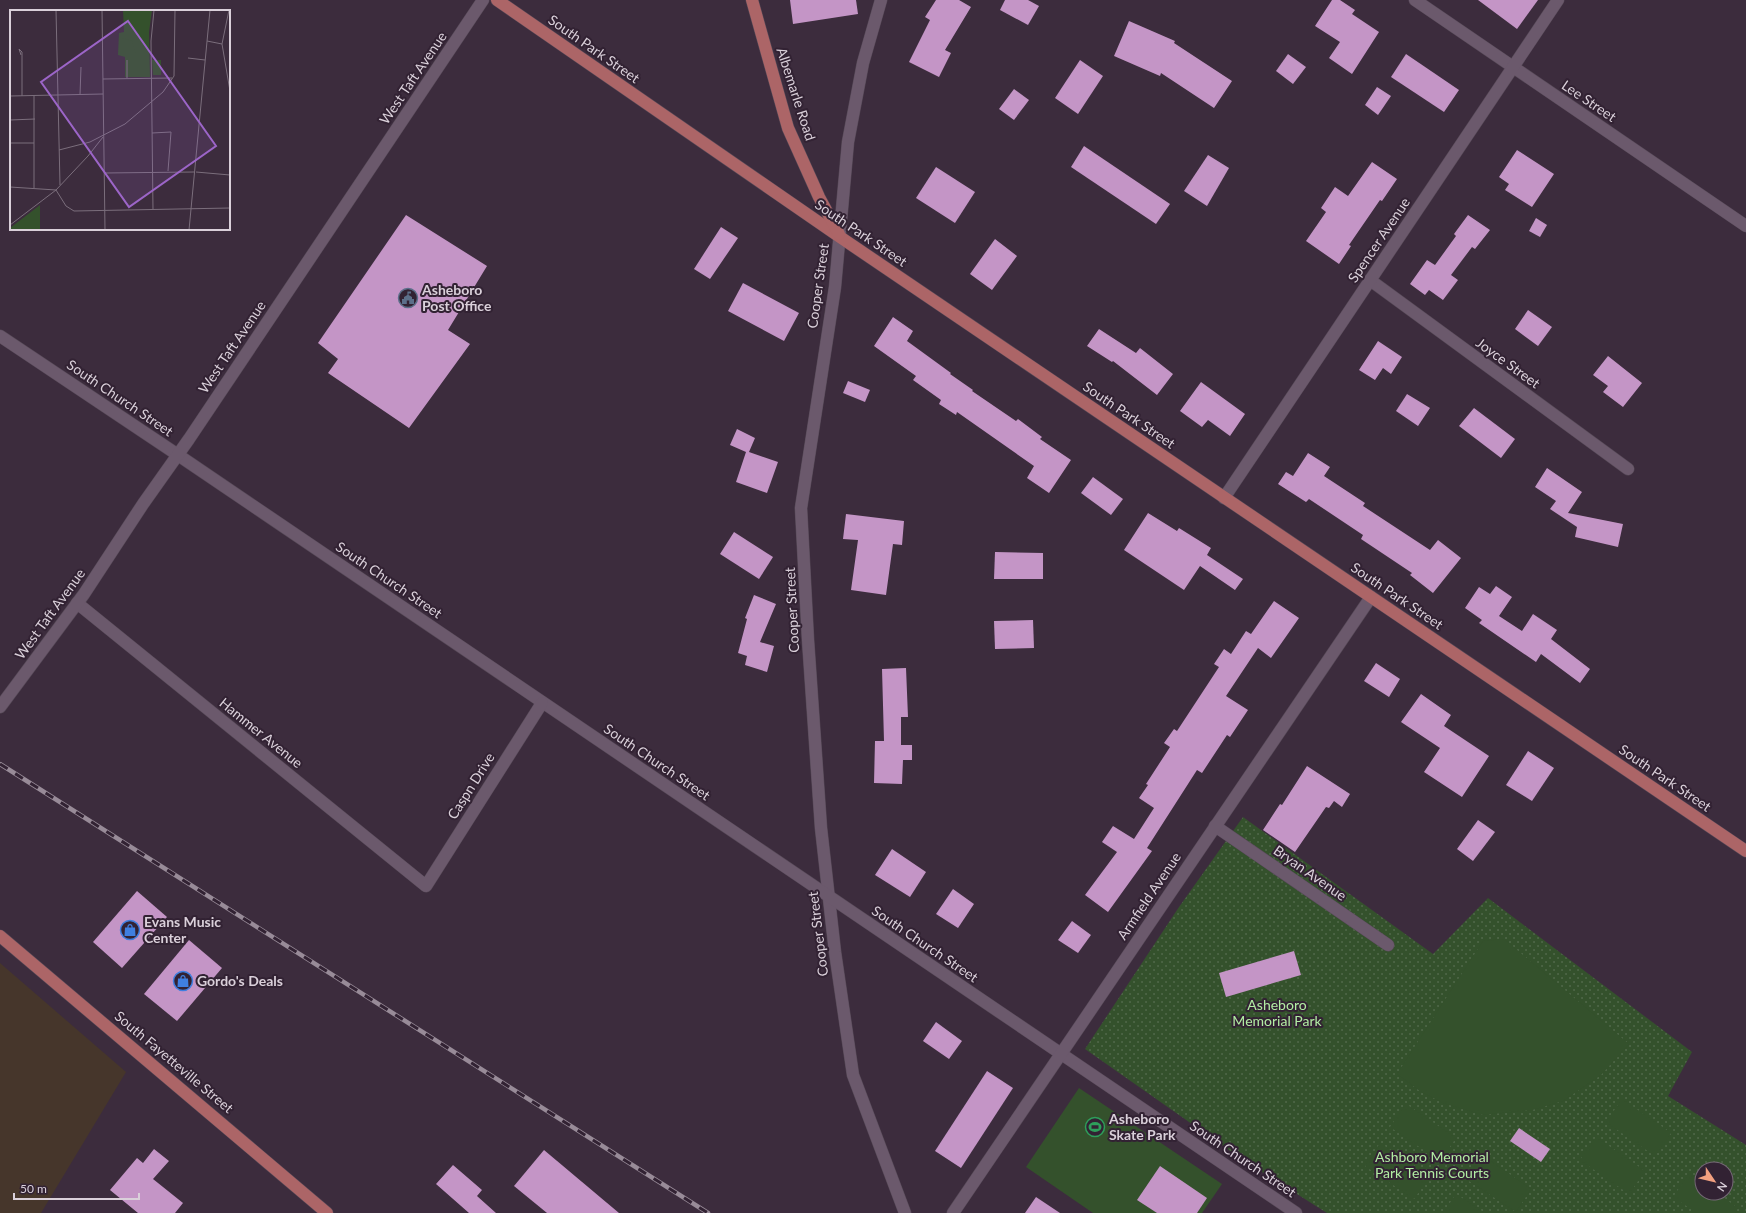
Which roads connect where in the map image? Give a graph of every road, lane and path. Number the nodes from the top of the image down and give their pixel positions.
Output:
1 (484, 0) edge
2 (497, 0) edge
3 (752, 0) edge
4 (881, 0) edge
5 (1415, 0) edge
6 (1558, 0) edge
7 (1513, 67) junction
8 (1746, 226) edge
9 (840, 237) junction
10 (1370, 280) junction
11 (0, 336) edge
12 (178, 455) junction
13 (1628, 469) dead end
14 (1224, 498) junction
15 (1371, 597) junction
16 (77, 603) junction
17 (542, 703) junction
18 (0, 707) edge
19 (1215, 826) junction
20 (1746, 851) edge
21 (426, 886) joint
22 (828, 896) junction
23 (0, 936) edge
24 (1388, 945) dead end
25 (1061, 1054) junction
26 (327, 1213) edge
27 (905, 1213) edge
28 (952, 1213) edge
29 (1296, 1213) edge

1 - 12 street, West Taft Avenue
2 - 9 main road, South Park Street
3 - 9 main road, Albemarle Road
4 - 9 street, Cooper Street
5 - 7 street, Lee Street
6 - 7 street, Spencer Avenue
7 - 8 street, Lee Street
7 - 10 street, Spencer Avenue
9 - 14 main road, South Park Street
9 - 22 street, Cooper Street
10 - 13 street, Joyce Street
10 - 14 street, Spencer Avenue
11 - 12 street, South Church Street
12 - 16 street, West Taft Avenue
12 - 17 street, South Church Street
14 - 15 main road, South Park Street
15 - 19 street, Armfield Avenue
15 - 20 main road, South Park Street
16 - 18 street, West Taft Avenue
16 - 21 street, Hammer Avenue
17 - 21 street, Caspn Drive
17 - 22 street, South Church Street
19 - 24 street, Bryan Avenue
19 - 25 street, Armfield Avenue
22 - 25 street, South Church Street
22 - 27 street, Cooper Street
23 - 26 main road, South Fayetteville Street
25 - 28 street, Armfield Avenue
25 - 29 street, South Church Street

